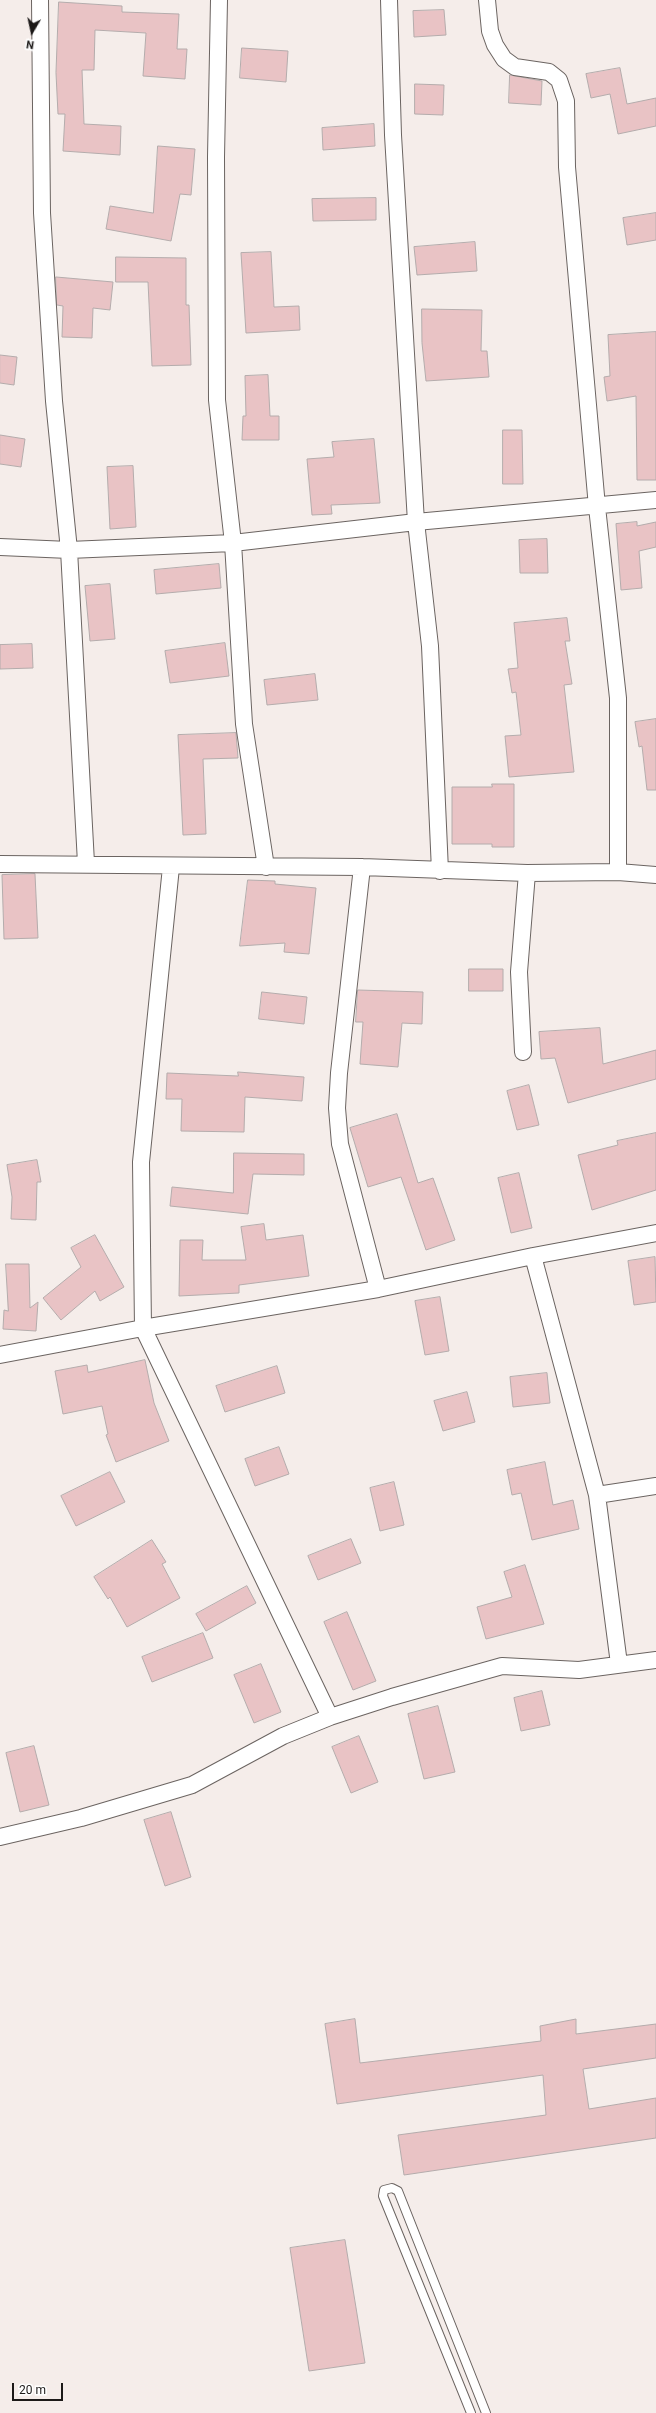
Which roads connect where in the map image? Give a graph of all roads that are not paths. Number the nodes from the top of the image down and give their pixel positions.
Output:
1 (40, 0) edge
2 (219, 0) edge
3 (389, 0) edge
4 (488, 0) edge
5 (656, 500) edge
6 (597, 507) junction
7 (416, 522) junction
8 (233, 543) junction
9 (0, 546) edge
10 (69, 550) junction
11 (86, 863) junction
12 (0, 864) edge
13 (171, 867) junction
14 (266, 867) junction
15 (362, 867) junction
16 (440, 871) junction
17 (618, 872) junction
18 (527, 873) junction
19 (656, 875) edge
20 (523, 1052) dead end
21 (656, 1233) edge
22 (533, 1256) junction
23 (378, 1289) junction
24 (143, 1328) junction
25 (0, 1355) edge
26 (656, 1486) edge
27 (597, 1495) junction
28 (656, 1660) edge
29 (620, 1664) junction
30 (330, 1717) junction
31 (0, 1837) edge
32 (418, 2241) junction
33 (404, 2247) junction
34 (466, 2365) junction
35 (455, 2371) junction
36 (471, 2413) edge
37 (486, 2413) edge

1 - 10 street
2 - 8 street
3 - 7 street
4 - 6 street
5 - 6 street
6 - 7 street
6 - 17 street
7 - 8 street
7 - 16 street
8 - 10 street
8 - 14 street
9 - 10 street
10 - 11 street
11 - 12 street
11 - 13 street
13 - 14 street
13 - 24 street
14 - 15 street
15 - 16 street
15 - 23 street
16 - 18 street
17 - 18 street
17 - 19 street
18 - 20 street
21 - 22 street
22 - 23 street
22 - 27 street
23 - 24 street
24 - 25 street
24 - 30 street
26 - 27 street
27 - 29 street
28 - 29 street
29 - 30 street
30 - 31 street
32 - 33 lane
32 - 33 lane
32 - 34 lane
33 - 35 lane
34 - 35 lane
34 - 37 lane
35 - 36 lane

